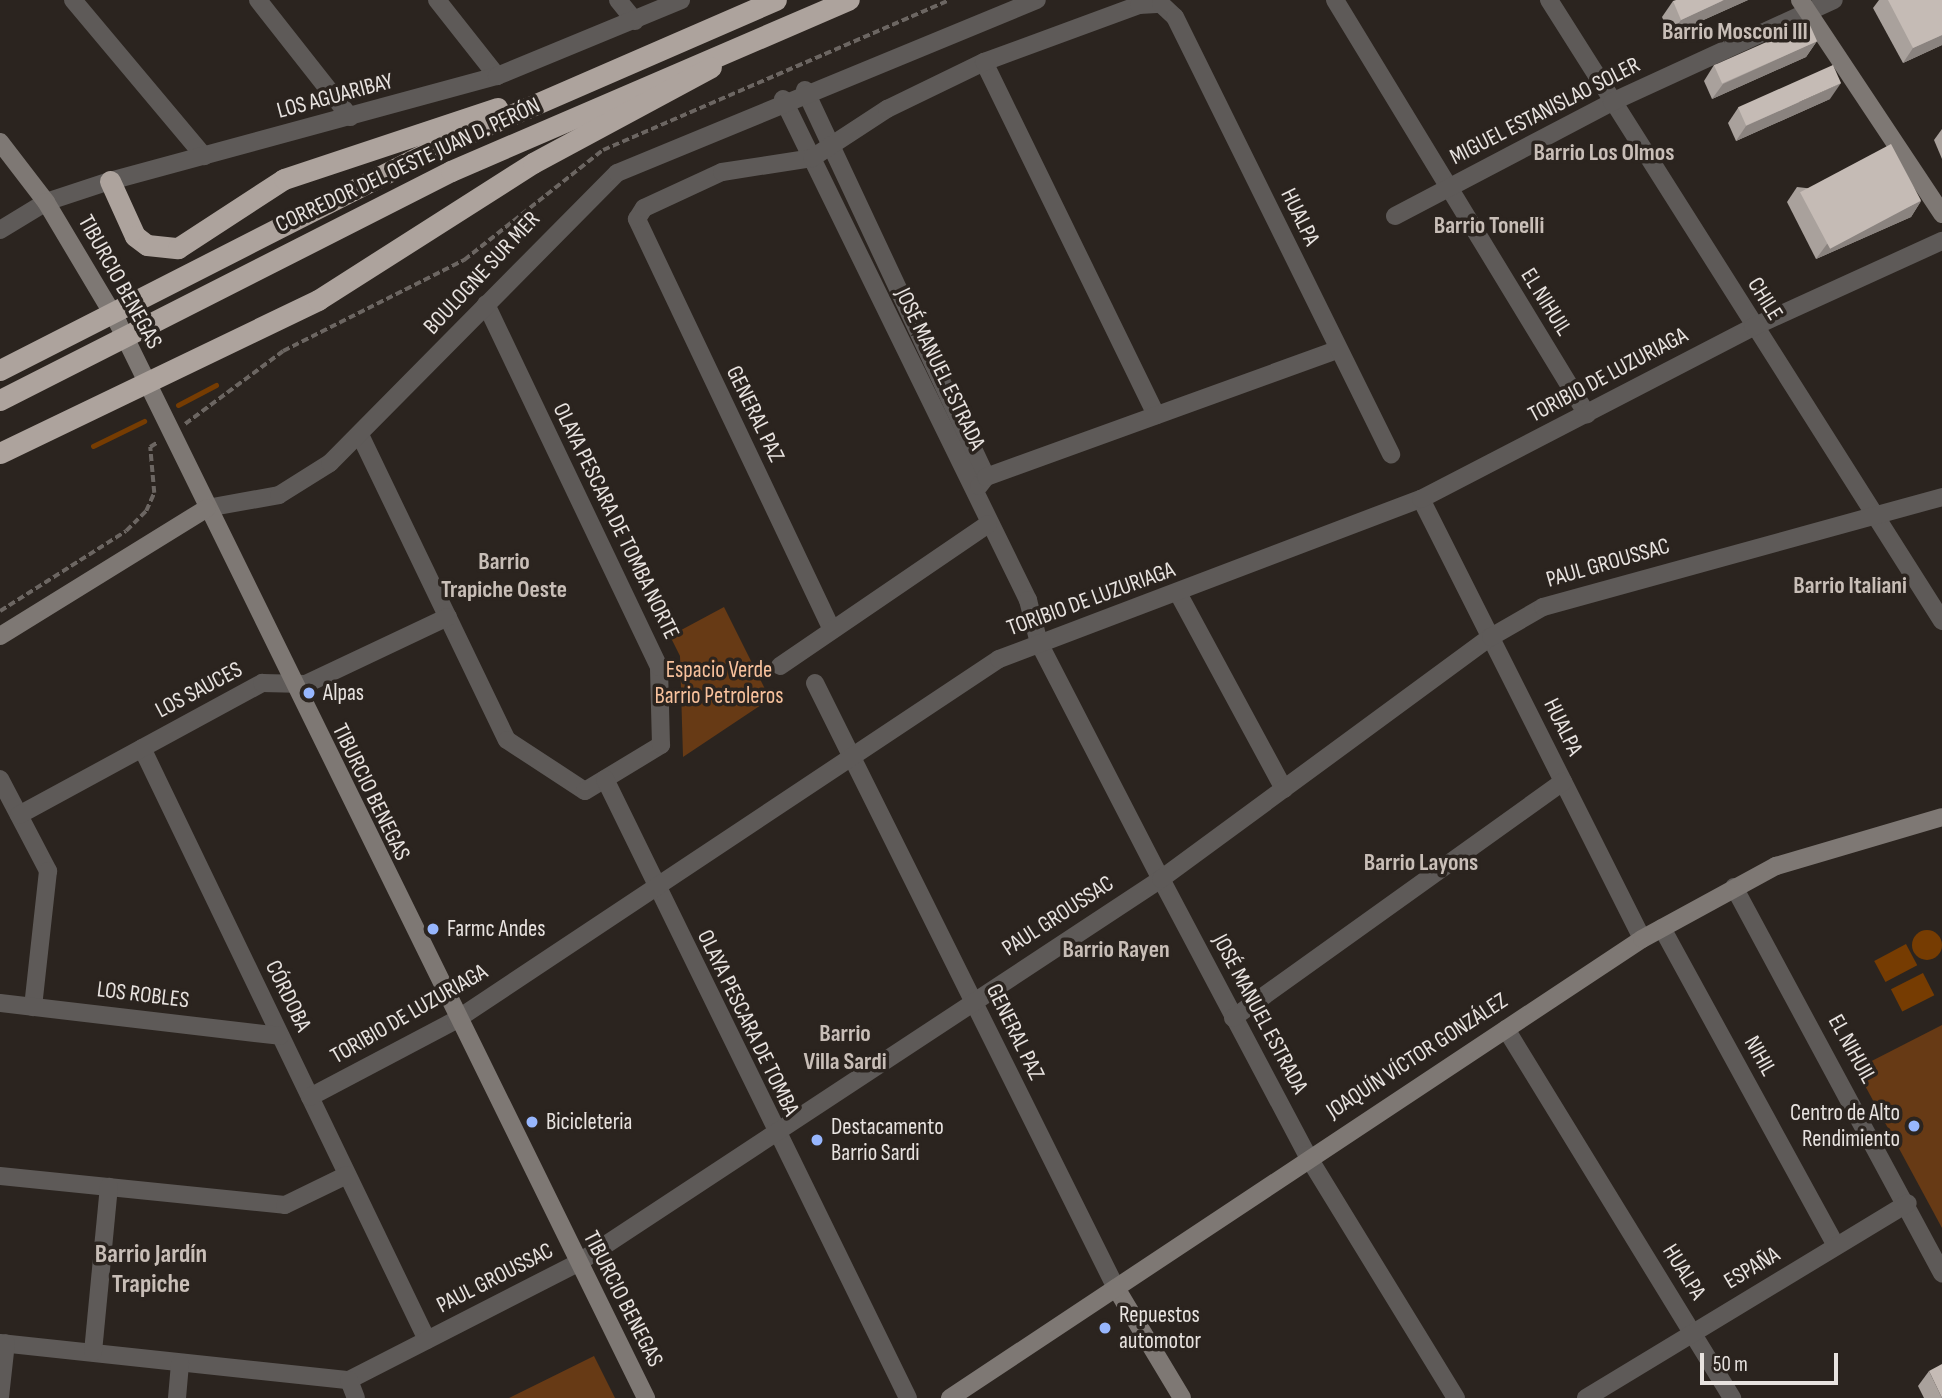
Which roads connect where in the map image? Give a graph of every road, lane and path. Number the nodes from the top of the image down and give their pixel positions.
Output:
1 (73, 0) edge
2 (258, 0) edge
3 (437, 0) edge
4 (618, 0) edge
5 (681, 0) edge
6 (776, 0) edge
7 (849, 0) edge
8 (949, 0) edge
9 (1037, 0) edge
10 (1335, 0) edge
11 (1549, 0) edge
12 (1834, 0) edge
13 (1804, 6) edge
14 (635, 20) junction
15 (744, 44) junction
16 (984, 62) junction
17 (609, 71) junction
18 (497, 76) junction
19 (805, 90) junction
20 (783, 99) junction
21 (1612, 102) junction
22 (350, 117) junction
23 (0, 142) edge
24 (832, 148) junction
25 (204, 156) junction
26 (813, 158) junction
27 (110, 181) junction
28 (1448, 189) junction
29 (46, 202) junction
30 (1942, 214) edge
31 (1395, 216) dead end
32 (0, 230) edge
33 (1942, 241) edge
34 (486, 304) junction
35 (1753, 327) junction
36 (1337, 350) junction
37 (0, 370) edge
38 (148, 382) junction
39 (0, 400) edge
40 (1587, 414) junction
41 (1156, 415) junction
42 (172, 433) junction
43 (361, 437) junction
44 (0, 453) edge
45 (1391, 455) dead end
46 (986, 477) junction
47 (973, 494) junction
48 (1942, 497) edge
49 (1421, 499) junction
50 (207, 508) junction
51 (1872, 515) junction
52 (988, 524) junction
53 (1178, 593) junction
54 (0, 611) edge
55 (448, 617) junction
56 (1942, 621) edge
57 (832, 630) junction
58 (0, 636) edge
59 (1491, 637) junction
60 (1039, 643) junction
61 (779, 666) dead end
62 (815, 683) dead end
63 (292, 685) junction
64 (142, 748) junction
65 (851, 754) junction
66 (0, 779) edge
67 (605, 779) junction
68 (1563, 782) junction
69 (1284, 789) junction
70 (19, 815) junction
71 (1942, 817) edge
72 (1161, 879) junction
73 (654, 885) junction
74 (1734, 887) junction
75 (1662, 928) junction
76 (1642, 939) junction
77 (973, 1001) junction
78 (0, 1003) edge
79 (33, 1007) junction
80 (1233, 1018) junction
81 (456, 1020) junction
82 (1506, 1029) junction
83 (280, 1036) junction
84 (310, 1097) junction
85 (774, 1132) junction
86 (1307, 1156) junction
87 (347, 1175) junction
88 (0, 1176) edge
89 (109, 1187) junction
90 (1908, 1203) junction
91 (1836, 1246) junction
92 (578, 1263) junction
93 (1942, 1275) edge
94 (1116, 1288) junction
95 (1693, 1333) junction
96 (427, 1340) junction
97 (3, 1343) edge
98 (93, 1352) junction
99 (180, 1363) junction
100 (349, 1380) junction
101 (0, 1396) edge
102 (177, 1398) edge
103 (356, 1398) edge
104 (646, 1398) edge
105 (908, 1398) edge
106 (950, 1398) edge
107 (1182, 1398) edge
108 (1457, 1398) edge
109 (1586, 1398) edge
110 (1732, 1398) edge

1 - 25 street
2 - 22 street
3 - 18 street
4 - 14 street
5 - 14 street, LOS AGUARIBAY
6 - 17 highway, CORREDOR DEL OESTE JUAN D. PERÓN
7 - 15 highway, CORREDOR DEL OESTE JUAN D. PERÓN
8 - 42 path
9 - 19 street, BOULOGNE SUR MER
10 - 28 street, EL NIHUIL
11 - 21 street, CHILE
12 - 13 street, MIGUEL ESTANISLAO SOLER
13 - 21 street, MIGUEL ESTANISLAO SOLER
13 - 30 main road
14 - 18 street, LOS AGUARIBAY
15 - 38 highway
15 - 39 highway, CORREDOR DEL OESTE JUAN D. PERÓN
16 - 24 street
16 - 36 street, HUALPA
16 - 41 street
17 - 27 highway
17 - 37 highway, CORREDOR DEL OESTE JUAN D. PERÓN
18 - 22 street, LOS AGUARIBAY
19 - 20 street, BOULOGNE SUR MER
19 - 24 street, JOSÉ MANUEL ESTRADA
20 - 26 street, JOSÉ MANUEL ESTRADA
20 - 34 street, BOULOGNE SUR MER
21 - 28 street, MIGUEL ESTANISLAO SOLER
21 - 35 street, CHILE
22 - 25 street, LOS AGUARIBAY
23 - 29 main road, TIBURCIO BENEGAS
24 - 26 street
24 - 46 street, JOSÉ MANUEL ESTRADA
25 - 27 street, LOS AGUARIBAY
26 - 47 street, JOSÉ MANUEL ESTRADA
26 - 57 street, GENERAL PAZ
27 - 29 street, LOS AGUARIBAY
28 - 31 street, MIGUEL ESTANISLAO SOLER
28 - 40 street, EL NIHUIL
29 - 32 street, LOS AGUARIBAY
29 - 38 main road, TIBURCIO BENEGAS
33 - 35 street, TORIBIO DE LUZURIAGA
34 - 43 street, BOULOGNE SUR MER
34 - 67 street, OLAYA PESCARA DE TOMBA NORTE
35 - 40 street, TORIBIO DE LUZURIAGA
35 - 51 street, CHILE
36 - 41 street
36 - 45 street, HUALPA
38 - 42 main road, TIBURCIO BENEGAS
38 - 44 highway
40 - 49 street, TORIBIO DE LUZURIAGA
41 - 46 street
42 - 50 main road, TIBURCIO BENEGAS
42 - 54 path
43 - 50 street, BOULOGNE SUR MER
43 - 55 street
46 - 47 street
47 - 52 street, JOSÉ MANUEL ESTRADA
48 - 51 street, PAUL GROUSSAC
49 - 53 street, TORIBIO DE LUZURIAGA
49 - 59 street, HUALPA
50 - 58 main road, BOULOGNE SUR MER
50 - 63 main road, TIBURCIO BENEGAS
51 - 56 street, CHILE
51 - 59 street, PAUL GROUSSAC
52 - 57 street
52 - 60 street, JOSÉ MANUEL ESTRADA
53 - 60 street, TORIBIO DE LUZURIAGA
53 - 69 street
55 - 63 street, LOS SAUCES
55 - 67 street
57 - 61 street
59 - 68 street, HUALPA
59 - 69 street, PAUL GROUSSAC
60 - 65 street, TORIBIO DE LUZURIAGA
60 - 72 street, JOSÉ MANUEL ESTRADA
62 - 65 street, GENERAL PAZ
63 - 64 street, LOS SAUCES
63 - 81 main road, TIBURCIO BENEGAS
64 - 70 street, LOS SAUCES
64 - 83 street, CÓRDOBA
65 - 73 street, TORIBIO DE LUZURIAGA
65 - 77 street, GENERAL PAZ
66 - 70 street
67 - 73 street, OLAYA PESCARA DE TOMBA
68 - 76 street, HUALPA
68 - 80 street
69 - 72 street, PAUL GROUSSAC
70 - 79 street
71 - 74 main road, JOAQUÍN VÍCTOR GONZÁLEZ
72 - 77 street, PAUL GROUSSAC
72 - 80 street, JOSÉ MANUEL ESTRADA
73 - 81 street, TORIBIO DE LUZURIAGA
73 - 85 street, OLAYA PESCARA DE TOMBA
74 - 75 main road, JOAQUÍN VÍCTOR GONZÁLEZ
74 - 90 street, EL NIHUIL
75 - 76 main road, JOAQUÍN VÍCTOR GONZÁLEZ
75 - 91 street, NIHIL
76 - 82 main road, JOAQUÍN VÍCTOR GONZÁLEZ
77 - 85 street, PAUL GROUSSAC
77 - 94 street, GENERAL PAZ
78 - 79 street, LOS ROBLES
79 - 83 street, LOS ROBLES
80 - 86 street, JOSÉ MANUEL ESTRADA
81 - 84 street, TORIBIO DE LUZURIAGA
81 - 92 main road, TIBURCIO BENEGAS
82 - 86 main road, JOAQUÍN VÍCTOR GONZÁLEZ
82 - 95 street, HUALPA
83 - 84 street, CÓRDOBA
84 - 87 street, CÓRDOBA
85 - 92 street, PAUL GROUSSAC
85 - 105 street, OLAYA PESCARA DE TOMBA
86 - 94 main road, JOAQUÍN VÍCTOR GONZÁLEZ
86 - 108 street, JOSÉ MANUEL ESTRADA
87 - 89 street
87 - 96 street, CÓRDOBA
88 - 89 street
89 - 98 street
90 - 91 street, ESPAÑA
90 - 93 street, EL NIHUIL
91 - 95 street, ESPAÑA
92 - 96 street, PAUL GROUSSAC
92 - 104 main road, TIBURCIO BENEGAS
94 - 106 main road, JOAQUÍN VÍCTOR GONZÁLEZ
94 - 107 main road, GENERAL PAZ
95 - 109 street, ESPAÑA
95 - 110 street, HUALPA
96 - 100 street, PAUL GROUSSAC
97 - 98 street
97 - 101 street
98 - 99 street
99 - 100 street
99 - 102 street
100 - 103 street

